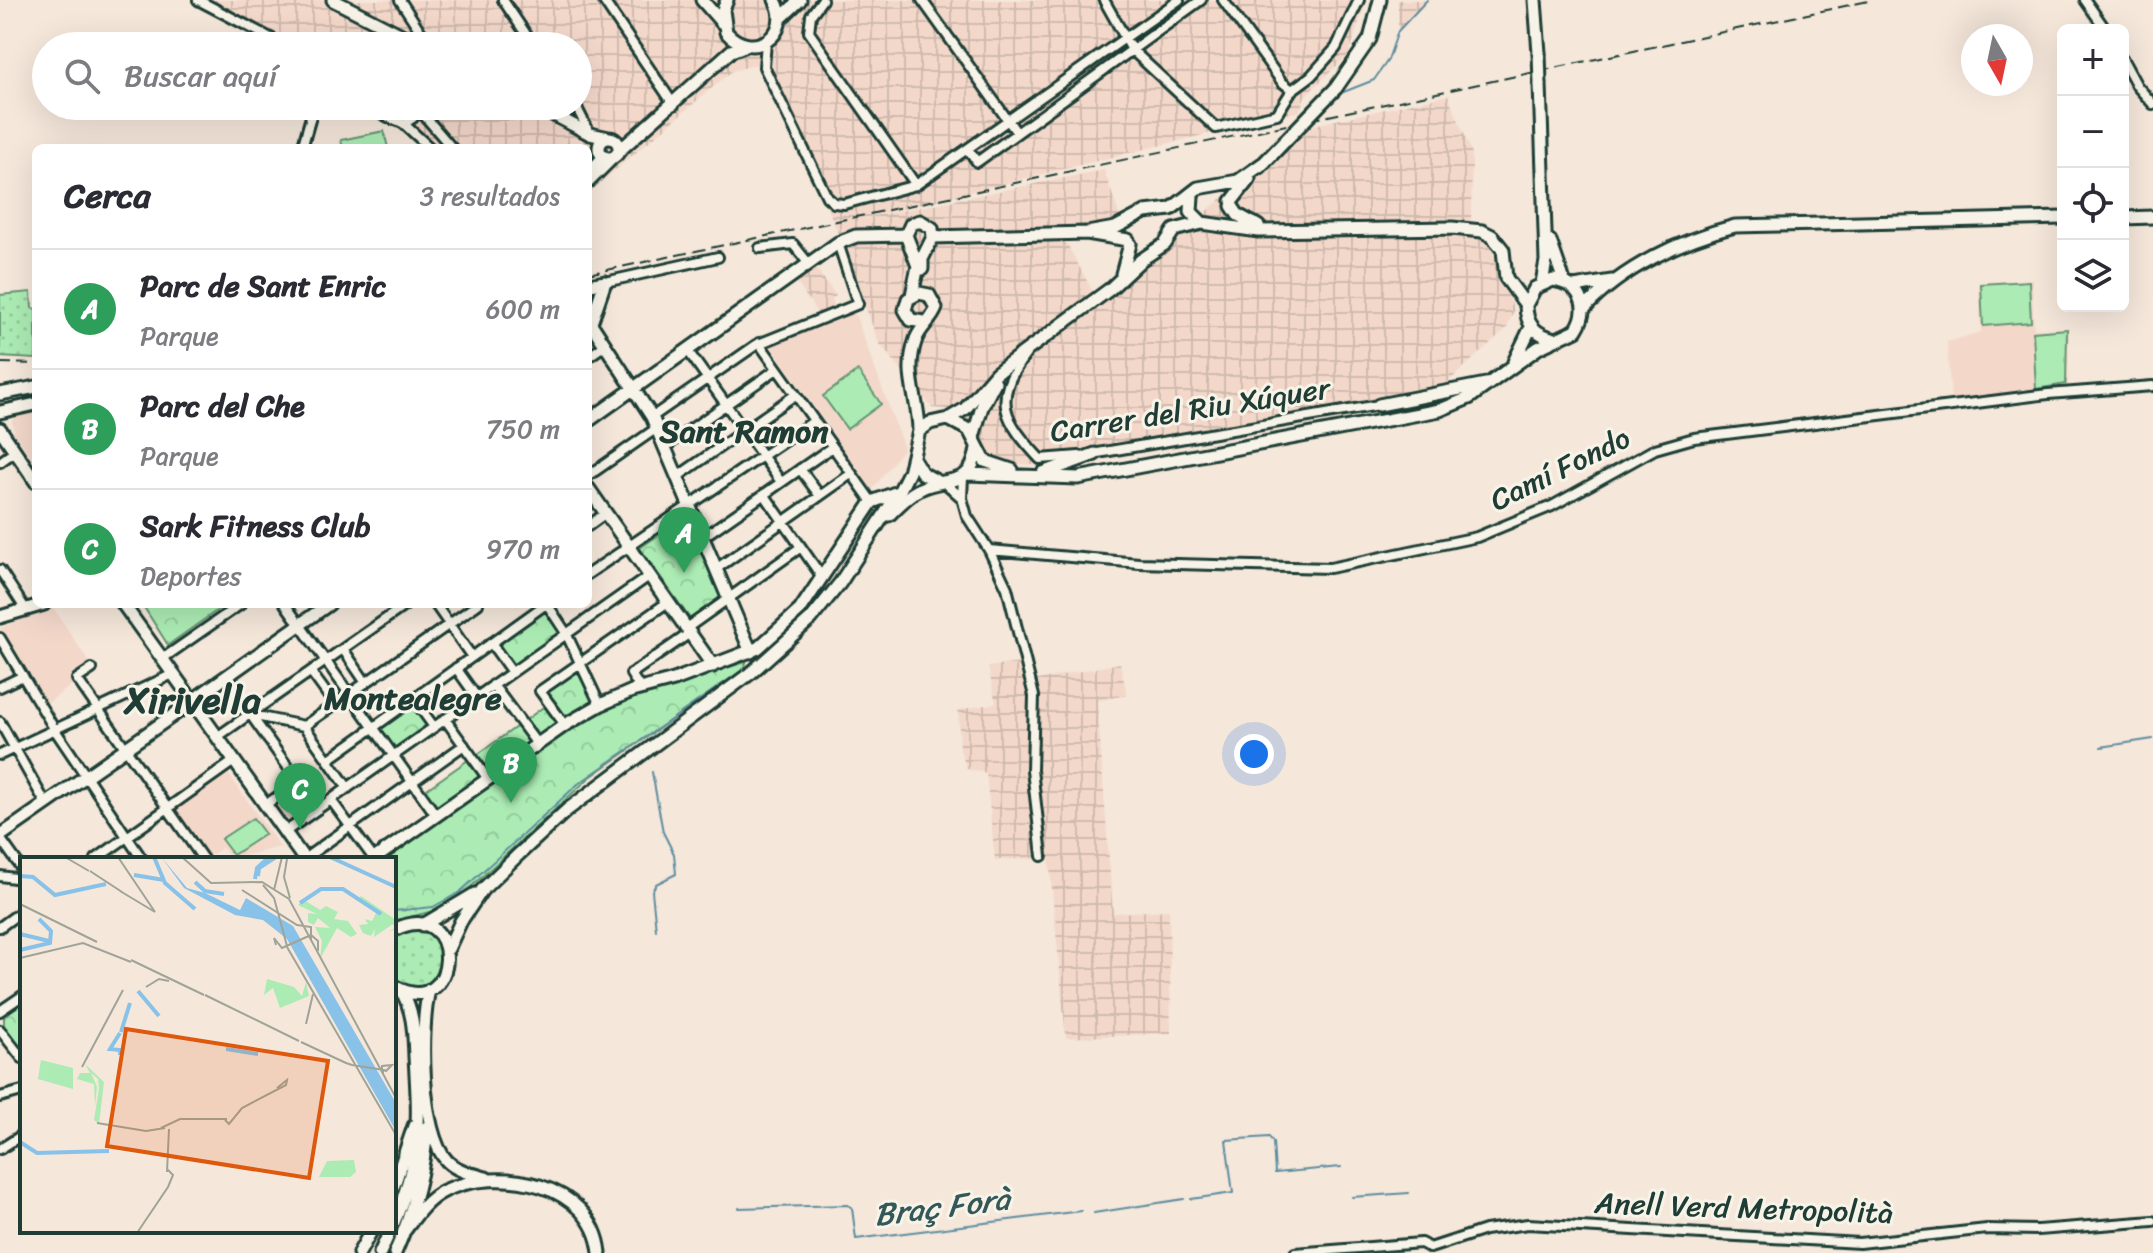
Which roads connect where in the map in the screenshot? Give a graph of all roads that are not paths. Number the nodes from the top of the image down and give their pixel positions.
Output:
1 (198, 0) edge
2 (333, 0) edge
3 (400, 0) edge
4 (503, 0) edge
5 (603, 0) edge
6 (702, 0) edge
7 (727, 0) edge
8 (775, 0) edge
9 (800, 0) edge
10 (822, 0) edge
11 (935, 0) edge
12 (1104, 0) edge
13 (1179, 0) edge
14 (1201, 0) edge
15 (1223, 0) edge
16 (1359, 0) edge
17 (1380, 0) edge
18 (1535, 0) edge
19 (2085, 0) edge
20 (924, 3) edge
21 (780, 20) junction
22 (2102, 24) edge
23 (724, 28) junction
24 (259, 32) edge
25 (396, 32) edge
26 (421, 32) edge
27 (525, 32) edge
28 (1123, 39) junction
29 (766, 42) junction
30 (744, 46) junction
31 (1132, 50) junction
32 (722, 62) junction
33 (2129, 71) edge
34 (1292, 90) junction
35 (2153, 104) edge
36 (674, 105) junction
37 (310, 120) edge
38 (396, 120) edge
39 (397, 120) edge
40 (406, 120) edge
41 (428, 120) edge
42 (583, 120) edge
43 (1008, 120) junction
44 (566, 121) edge
45 (400, 122) junction
46 (642, 132) junction
47 (1017, 133) junction
48 (590, 134) junction
49 (611, 138) junction
50 (303, 144) edge
51 (425, 144) edge
52 (449, 144) edge
53 (968, 149) junction
54 (606, 154) junction
55 (1265, 162) junction
56 (592, 172) edge
57 (916, 185) junction
58 (1218, 185) junction
59 (1192, 196) junction
60 (1232, 203) junction
61 (1155, 213) junction
62 (2153, 217) edge
63 (2057, 218) edge
64 (2129, 218) edge
65 (1130, 222) junction
66 (1202, 223) junction
67 (1546, 223) junction
68 (1217, 225) junction
69 (1282, 230) junction
70 (1087, 233) junction
71 (1168, 236) junction
72 (908, 241) junction
73 (930, 242) junction
74 (1129, 242) junction
75 (838, 243) junction
76 (760, 248) dead end
77 (1150, 253) junction
78 (718, 257) dead end
79 (809, 264) junction
80 (1620, 279) junction
81 (605, 282) junction
82 (1117, 283) junction
83 (592, 284) edge
84 (1569, 284) junction
85 (1513, 285) junction
86 (1538, 286) junction
87 (919, 294) junction
88 (1526, 305) junction
89 (1584, 309) junction
90 (592, 316) edge
91 (911, 320) junction
92 (924, 322) junction
93 (592, 324) edge
94 (1531, 327) junction
95 (1555, 339) junction
96 (916, 340) junction
97 (759, 343) junction
98 (605, 345) junction
99 (1029, 349) junction
100 (688, 351) junction
101 (592, 354) edge
102 (1008, 365) junction
103 (777, 369) junction
104 (707, 379) junction
105 (1497, 381) junction
106 (2153, 386) edge
107 (635, 387) junction
108 (32, 388) edge
109 (0, 394) edge
110 (795, 395) junction
111 (914, 398) junction
112 (32, 405) edge
113 (1379, 405) joint
114 (726, 406) junction
115 (2, 412) edge
116 (592, 418) edge
117 (946, 419) junction
118 (814, 421) junction
119 (655, 422) junction
120 (744, 431) junction
121 (919, 431) junction
122 (2, 434) edge
123 (975, 442) junction
124 (665, 447) junction
125 (832, 447) junction
126 (14, 452) junction
127 (1095, 454) junction
128 (762, 456) junction
129 (913, 457) junction
130 (0, 462) edge
131 (800, 469) junction
132 (592, 473) edge
133 (851, 474) junction
134 (1032, 475) junction
135 (965, 476) junction
136 (32, 477) edge
137 (677, 477) junction
138 (1051, 479) junction
139 (781, 482) junction
140 (941, 483) junction
141 (899, 492) junction
142 (592, 494) edge
143 (764, 494) junction
144 (820, 496) junction
145 (962, 498) junction
146 (872, 502) junction
147 (689, 506) junction
148 (606, 513) junction
149 (783, 521) junction
150 (592, 523) edge
151 (874, 532) junction
152 (703, 537) junction
153 (629, 545) junction
154 (801, 547) junction
155 (989, 550) junction
156 (716, 569) junction
157 (592, 571) edge
158 (0, 572) edge
159 (649, 576) junction
160 (822, 577) junction
161 (728, 599) junction
162 (668, 602) junction
163 (32, 608) edge
164 (126, 608) edge
165 (235, 608) edge
166 (288, 608) edge
167 (323, 608) edge
168 (401, 608) edge
169 (438, 608) edge
170 (472, 608) edge
171 (540, 608) edge
172 (549, 608) edge
173 (26, 610) junction
174 (0, 617) edge
175 (449, 624) junction
176 (300, 625) junction
177 (689, 630) junction
178 (566, 633) junction
179 (0, 638) edge
180 (491, 643) junction
181 (343, 649) junction
182 (751, 652) junction
183 (472, 657) junction
184 (162, 659) junction
185 (327, 661) junction
186 (580, 663) junction
187 (713, 666) junction
188 (456, 668) junction
189 (92, 669) dead end
190 (511, 671) junction
191 (311, 672) junction
192 (173, 674) junction
193 (23, 676) junction
194 (366, 683) junction
195 (493, 685) junction
196 (0, 687) edge
197 (640, 688) junction
198 (351, 694) junction
199 (476, 696) junction
200 (413, 698) junction
201 (193, 701) junction
202 (335, 705) junction
203 (600, 705) junction
204 (98, 709) junction
205 (250, 714) junction
206 (445, 719) junction
207 (0, 722) edge
208 (565, 725) junction
209 (304, 726) junction
210 (374, 726) junction
211 (434, 727) junction
212 (55, 730) junction
213 (217, 737) junction
214 (537, 744) junction
215 (464, 745) junction
216 (15, 748) junction
217 (125, 748) junction
218 (0, 755) edge
219 (394, 755) junction
220 (328, 760) junction
221 (234, 761) junction
222 (86, 776) junction
223 (488, 779) junction
224 (299, 782) junction
225 (413, 782) junction
226 (348, 788) junction
227 (331, 800) junction
228 (46, 804) junction
229 (265, 805) junction
230 (168, 808) junction
231 (318, 809) junction
232 (436, 815) junction
233 (350, 826) junction
234 (285, 832) junction
235 (0, 837) edge
236 (127, 837) junction
237 (1042, 856) dead end
238 (99, 857) edge
239 (141, 857) edge
240 (202, 857) edge
241 (303, 857) edge
242 (307, 857) edge
243 (373, 857) edge
244 (377, 857) edge
245 (20, 866) edge
246 (0, 876) edge
247 (20, 879) edge
248 (482, 890) junction
249 (20, 912) edge
250 (423, 925) junction
251 (0, 927) edge
252 (396, 929) edge
253 (448, 949) junction
254 (398, 988) edge
255 (429, 990) junction
256 (20, 997) edge
257 (0, 1011) edge
258 (0, 1030) edge
259 (20, 1055) edge
260 (20, 1092) edge
261 (423, 1093) junction
262 (0, 1097) edge
263 (20, 1136) edge
264 (0, 1149) edge
265 (396, 1179) edge
266 (495, 1181) junction
267 (396, 1217) edge
268 (2153, 1221) edge
269 (405, 1230) junction
270 (370, 1233) edge
271 (389, 1233) edge
272 (1430, 1251) edge
273 (359, 1253) edge
274 (380, 1253) edge
275 (395, 1253) edge
276 (600, 1253) edge
277 (1295, 1253) edge

1 - 24 street
2 - 25 street
3 - 26 street
4 - 27 street
5 - 36 street
6 - 23 street
7 - 23 street
8 - 21 street
9 - 21 street
10 - 57 street
11 - 20 street
12 - 28 street
13 - 28 street
14 - 31 street
15 - 34 street
16 - 34 street
17 - 55 street, bridge
18 - 67 street, bridge
19 - 22 street
20 - 43 street
21 - 29 street
23 - 30 street
23 - 32 street
28 - 31 street
28 - 43 street
29 - 30 street
29 - 57 street
30 - 32 street
31 - 34 street
31 - 47 street
32 - 36 street
33 - 35 street
36 - 46 street
37 - 50 street
38 - 45 street
39 - 45 street
40 - 45 street
41 - 52 street
42 - 48 street
43 - 47 street
43 - 53 street
44 - 48 street
45 - 51 street
46 - 49 street
46 - 54 street
47 - 53 street
48 - 49 street
48 - 54 street
49 - 54 street
53 - 57 street
54 - 56 street
55 - 58 street
55 - 60 street
58 - 59 street
58 - 60 street
59 - 61 street
59 - 66 street
60 - 68 street
60 - 69 street
61 - 65 street
61 - 71 street
62 - 64 street
63 - 80 street
65 - 70 street
65 - 74 street
66 - 68 street
66 - 71 street
67 - 84 street
67 - 86 street
68 - 69 street
69 - 85 street
70 - 73 street
70 - 74 street
71 - 77 street
72 - 73 street
72 - 73 street
72 - 75 street
72 - 87 street
73 - 87 street
74 - 77 street
74 - 82 street
75 - 79 street
75 - 97 street
76 - 79 street
77 - 82 street
78 - 81 street
79 - 100 street
80 - 84 street
80 - 89 street
81 - 83 street
81 - 90 street
82 - 99 street
84 - 86 street
84 - 89 street
85 - 86 street
85 - 88 street
86 - 88 street
87 - 91 street
87 - 92 street
88 - 94 street
89 - 95 street
91 - 92 street
91 - 96 street
92 - 96 street
93 - 98 street
94 - 95 street
94 - 105 street
95 - 105 street
96 - 111 street
97 - 103 street
97 - 104 street
98 - 101 street
98 - 107 street
99 - 102 street
99 - 127 street, Carrer del Riu Xúquer
100 - 104 street
100 - 107 street
102 - 117 street
102 - 123 street
103 - 110 street
103 - 114 street
104 - 114 street
104 - 119 street
105 - 113 street
105 - 138 street
106 - 155 street, Camí Fondo
107 - 116 street
107 - 119 street
108 - 109 street
110 - 118 street
110 - 120 street
111 - 117 street
111 - 121 street
112 - 115 street
113 - 127 street, Carrer del Riu Xúquer
114 - 120 street
114 - 124 street
115 - 122 street
117 - 121 street
117 - 123 street
118 - 125 street
118 - 128 street
119 - 124 street
119 - 132 street
120 - 128 street
120 - 137 street
121 - 129 street
122 - 126 street
123 - 134 street
123 - 135 street
124 - 137 street
125 - 131 street
125 - 133 street
126 - 130 street
126 - 136 street
127 - 134 street
128 - 139 street
128 - 147 street
129 - 140 street
129 - 141 street
131 - 139 street
131 - 144 street
133 - 144 street
133 - 146 street
134 - 138 street
135 - 138 street
135 - 140 street
135 - 145 street
137 - 147 street
139 - 143 street
140 - 145 street
140 - 151 street
141 - 146 street
141 - 151 street
142 - 148 street
143 - 149 street
143 - 152 street
144 - 149 street
145 - 155 street
146 - 160 street
147 - 152 street
147 - 153 street
148 - 150 street
148 - 153 street
149 - 154 street
149 - 156 street
151 - 248 street
152 - 156 street
153 - 157 street
153 - 159 street
154 - 160 street
154 - 161 street
155 - 237 street
156 - 161 street
158 - 173 street
159 - 162 street
159 - 178 street
160 - 182 street
161 - 177 street
161 - 182 street
162 - 177 street
162 - 186 street
163 - 173 street
164 - 184 street
165 - 184 street
166 - 176 street
167 - 176 street
168 - 181 street
169 - 175 street
170 - 175 street
171 - 180 street
172 - 178 street
173 - 174 street
175 - 183 street
175 - 194 street
176 - 185 street
176 - 201 street
177 - 187 street
177 - 197 street
178 - 186 street
178 - 190 street
179 - 193 street
180 - 183 street
180 - 190 street
181 - 185 street
181 - 194 street
182 - 187 street
183 - 188 street
184 - 192 street
185 - 191 street
185 - 198 street
186 - 203 street
186 - 208 street
187 - 197 street
188 - 199 street
188 - 200 street
189 - 204 street
190 - 195 street
191 - 202 street
191 - 205 street
192 - 201 street
192 - 204 street
193 - 196 street
193 - 212 street
194 - 198 street
195 - 199 street
195 - 214 street
197 - 203 street
198 - 202 street
198 - 210 street
199 - 206 street
200 - 210 street
200 - 211 street
201 - 213 street
201 - 217 street
202 - 209 street
203 - 208 street
204 - 212 street
204 - 217 street
205 - 209 street
205 - 213 street
205 - 224 street
206 - 211 street
206 - 215 street
207 - 216 street
208 - 214 street
209 - 220 street
210 - 219 street
210 - 220 street
211 - 219 street
212 - 216 street
212 - 222 street
213 - 221 street
214 - 223 street
215 - 223 street
215 - 225 street
216 - 218 street
216 - 228 street
217 - 222 street
217 - 230 street
219 - 225 street
219 - 226 street
220 - 226 street
221 - 229 street
221 - 230 street
222 - 228 street
222 - 236 street
223 - 232 street
224 - 229 street
224 - 231 street
225 - 232 street
225 - 233 street
226 - 227 street
227 - 231 street
227 - 233 street
228 - 235 street
229 - 234 street
230 - 236 street
230 - 240 street
231 - 234 street
232 - 244 street
233 - 242 street
233 - 243 street
234 - 241 street
235 - 245 street
236 - 238 street
236 - 239 street
246 - 247 street
248 - 250 street
248 - 253 street
249 - 251 street
250 - 252 street
250 - 253 street
253 - 255 street
254 - 255 street
254 - 261 street
255 - 261 street
256 - 257 street
258 - 259 street
260 - 262 street
261 - 265 street
261 - 266 street
261 - 267 street
261 - 269 street
263 - 264 street
266 - 269 street
266 - 276 street
268 - 272 street, Anell Verd Metropolità
269 - 275 street
270 - 273 street
271 - 274 street
272 - 277 street

